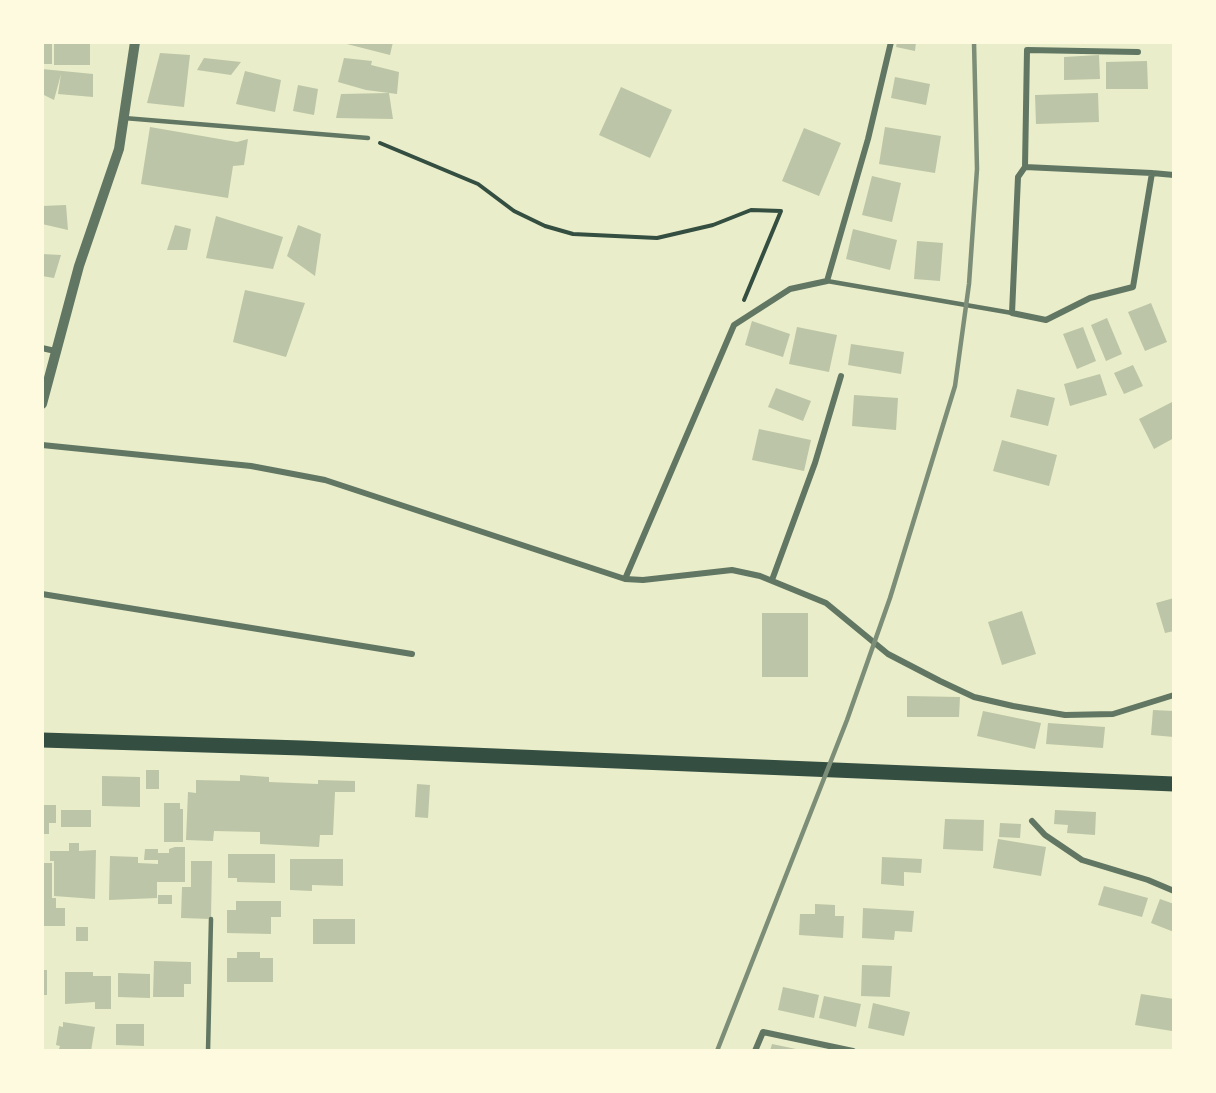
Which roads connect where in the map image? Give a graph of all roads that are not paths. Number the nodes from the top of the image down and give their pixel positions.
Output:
1 (135, 42) edge
2 (891, 42) edge
3 (1138, 52) dead end
4 (124, 118) junction
5 (369, 138) road end
6 (1025, 167) junction
7 (1152, 173) junction
8 (1174, 175) edge
9 (827, 281) junction
10 (1012, 313) junction
11 (42, 348) edge
12 (55, 351) junction
13 (841, 376) dead end
14 (42, 404) edge
15 (42, 445) edge
16 (626, 579) junction
17 (772, 580) junction
18 (42, 594) edge
19 (412, 654) dead end
20 (1174, 694) edge
21 (42, 740) edge
22 (1174, 784) edge
23 (1032, 821) dead end
24 (1174, 891) edge
25 (211, 919) dead end
26 (208, 1051) edge
27 (755, 1051) edge
28 (853, 1051) edge

1 - 4 street
2 - 9 street
3 - 6 street
4 - 5 lane
4 - 12 street
6 - 7 street
6 - 10 street
7 - 8 street
7 - 10 street
9 - 10 lane
9 - 16 street
11 - 12 street
12 - 14 street
13 - 17 street
15 - 16 street
16 - 17 street
17 - 20 street
18 - 19 street
21 - 22 main road
23 - 24 street
25 - 26 lane
27 - 28 street

